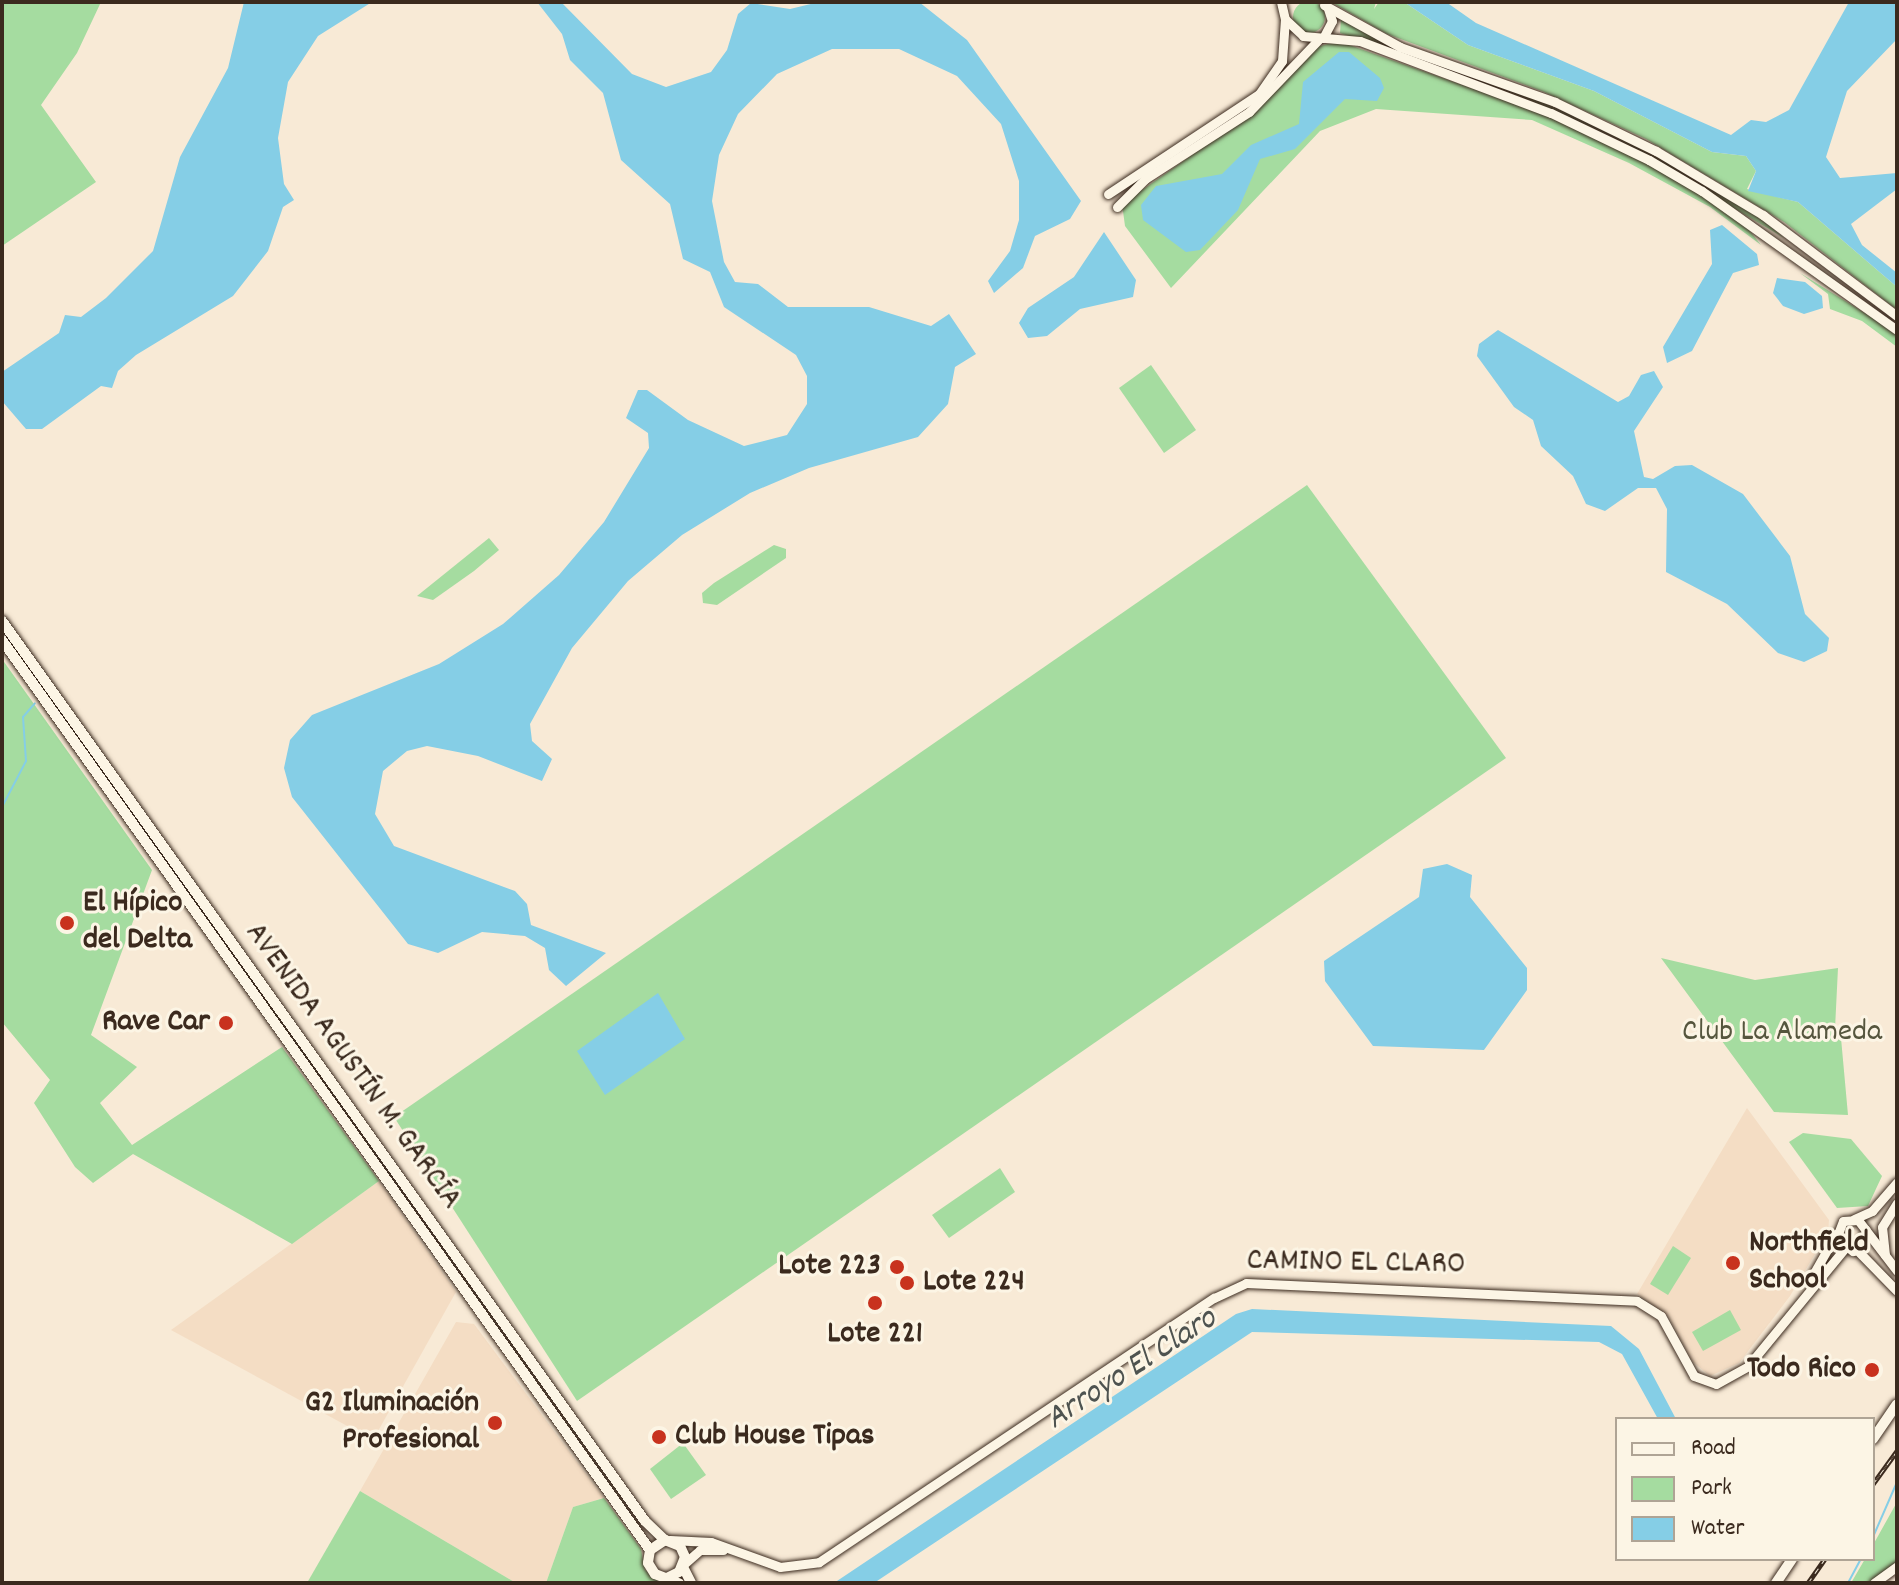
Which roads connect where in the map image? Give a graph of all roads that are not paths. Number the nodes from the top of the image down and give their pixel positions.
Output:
1 (1322, 4) edge
2 (1285, 9) edge
3 (1321, 39) junction
4 (1108, 194) dead end
5 (1117, 207) dead end
6 (1897, 316) edge
7 (1897, 330) edge
8 (2, 621) edge
9 (2, 640) edge
10 (1897, 1182) edge
11 (1897, 1203) edge
12 (1854, 1219) junction
13 (1867, 1233) junction
14 (1836, 1234) junction
15 (1844, 1249) junction
16 (1857, 1250) junction
17 (1886, 1257) junction
18 (1897, 1271) edge
19 (1897, 1291) edge
20 (1798, 1300) junction
21 (1897, 1404) edge
22 (1875, 1436) edge
23 (667, 1540) junction
24 (650, 1550) junction
25 (726, 1550) junction
26 (1791, 1561) edge
27 (684, 1565) junction
28 (1897, 1566) edge
29 (667, 1578) junction
30 (679, 1583) edge
31 (691, 1583) edge
32 (1776, 1583) edge
33 (1874, 1583) edge

1 - 3 street
1 - 6 street
2 - 3 street
2 - 4 street
3 - 5 street
3 - 7 street
8 - 23 main road, AVENIDA AGUSTÍN M. GARCÍA
9 - 24 main road, AVENIDA AGUSTÍN M. GARCÍA
10 - 12 street
11 - 17 street
12 - 13 street
12 - 14 street
13 - 16 street
13 - 17 street
14 - 15 street
14 - 20 street, CAMINO EL CLARO
15 - 16 street
15 - 20 street, CAMINO EL CLARO
16 - 19 street
17 - 18 street
20 - 25 street, CAMINO EL CLARO
21 - 22 main road
23 - 24 main road
23 - 25 street, CAMINO EL CLARO
23 - 27 main road
24 - 29 main road
25 - 27 street
26 - 32 main road
27 - 29 main road
27 - 31 main road
28 - 33 street
29 - 30 main road

